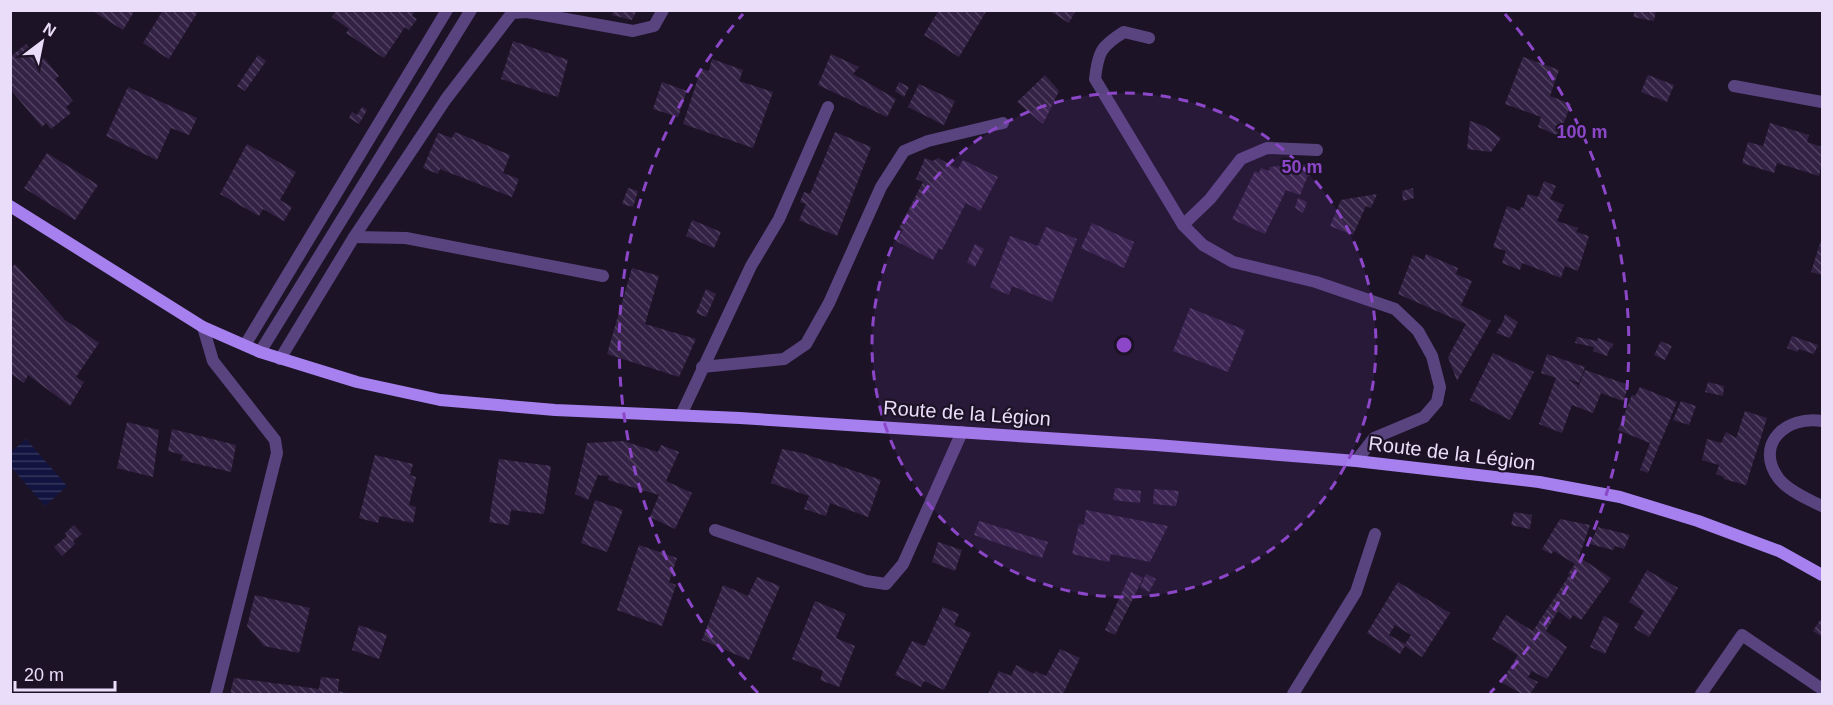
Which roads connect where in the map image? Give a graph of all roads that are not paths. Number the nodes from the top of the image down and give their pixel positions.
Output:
1 (447, 10) edge
2 (471, 10) edge
3 (663, 10) edge
4 (1149, 38) dead end
5 (1734, 86) dead end
6 (1822, 102) edge
7 (828, 107) dead end
8 (1003, 123) dead end
9 (1317, 150) dead end
10 (10, 206) edge
11 (1183, 225) junction
12 (354, 237) junction
13 (603, 276) dead end
14 (203, 327) junction
15 (244, 345) junction
16 (260, 352) junction
17 (280, 359) junction
18 (702, 367) junction
19 (681, 415) junction
20 (1822, 421) edge
21 (962, 432) junction
22 (1356, 461) junction
23 (1822, 506) edge
24 (716, 530) dead end
25 (1375, 534) dead end
26 (1822, 575) edge
27 (1822, 689) edge
28 (216, 694) edge
29 (1293, 694) edge
30 (1701, 694) edge

1 - 15 street
2 - 16 street
3 - 12 street
4 - 11 street
5 - 6 street
7 - 18 street
8 - 18 street
9 - 11 street
10 - 14 main road, Route de la Légion
11 - 22 street
12 - 13 street
12 - 17 street
14 - 15 main road, Route de la Légion
14 - 28 street
15 - 16 main road, Route de la Légion
16 - 17 main road, Route de la Légion
17 - 19 main road, Route de la Légion
18 - 19 street
19 - 21 main road, Route de la Légion
20 - 23 street
21 - 22 main road, Route de la Légion
21 - 24 street
22 - 26 main road, Route de la Légion
25 - 29 street
27 - 30 street

